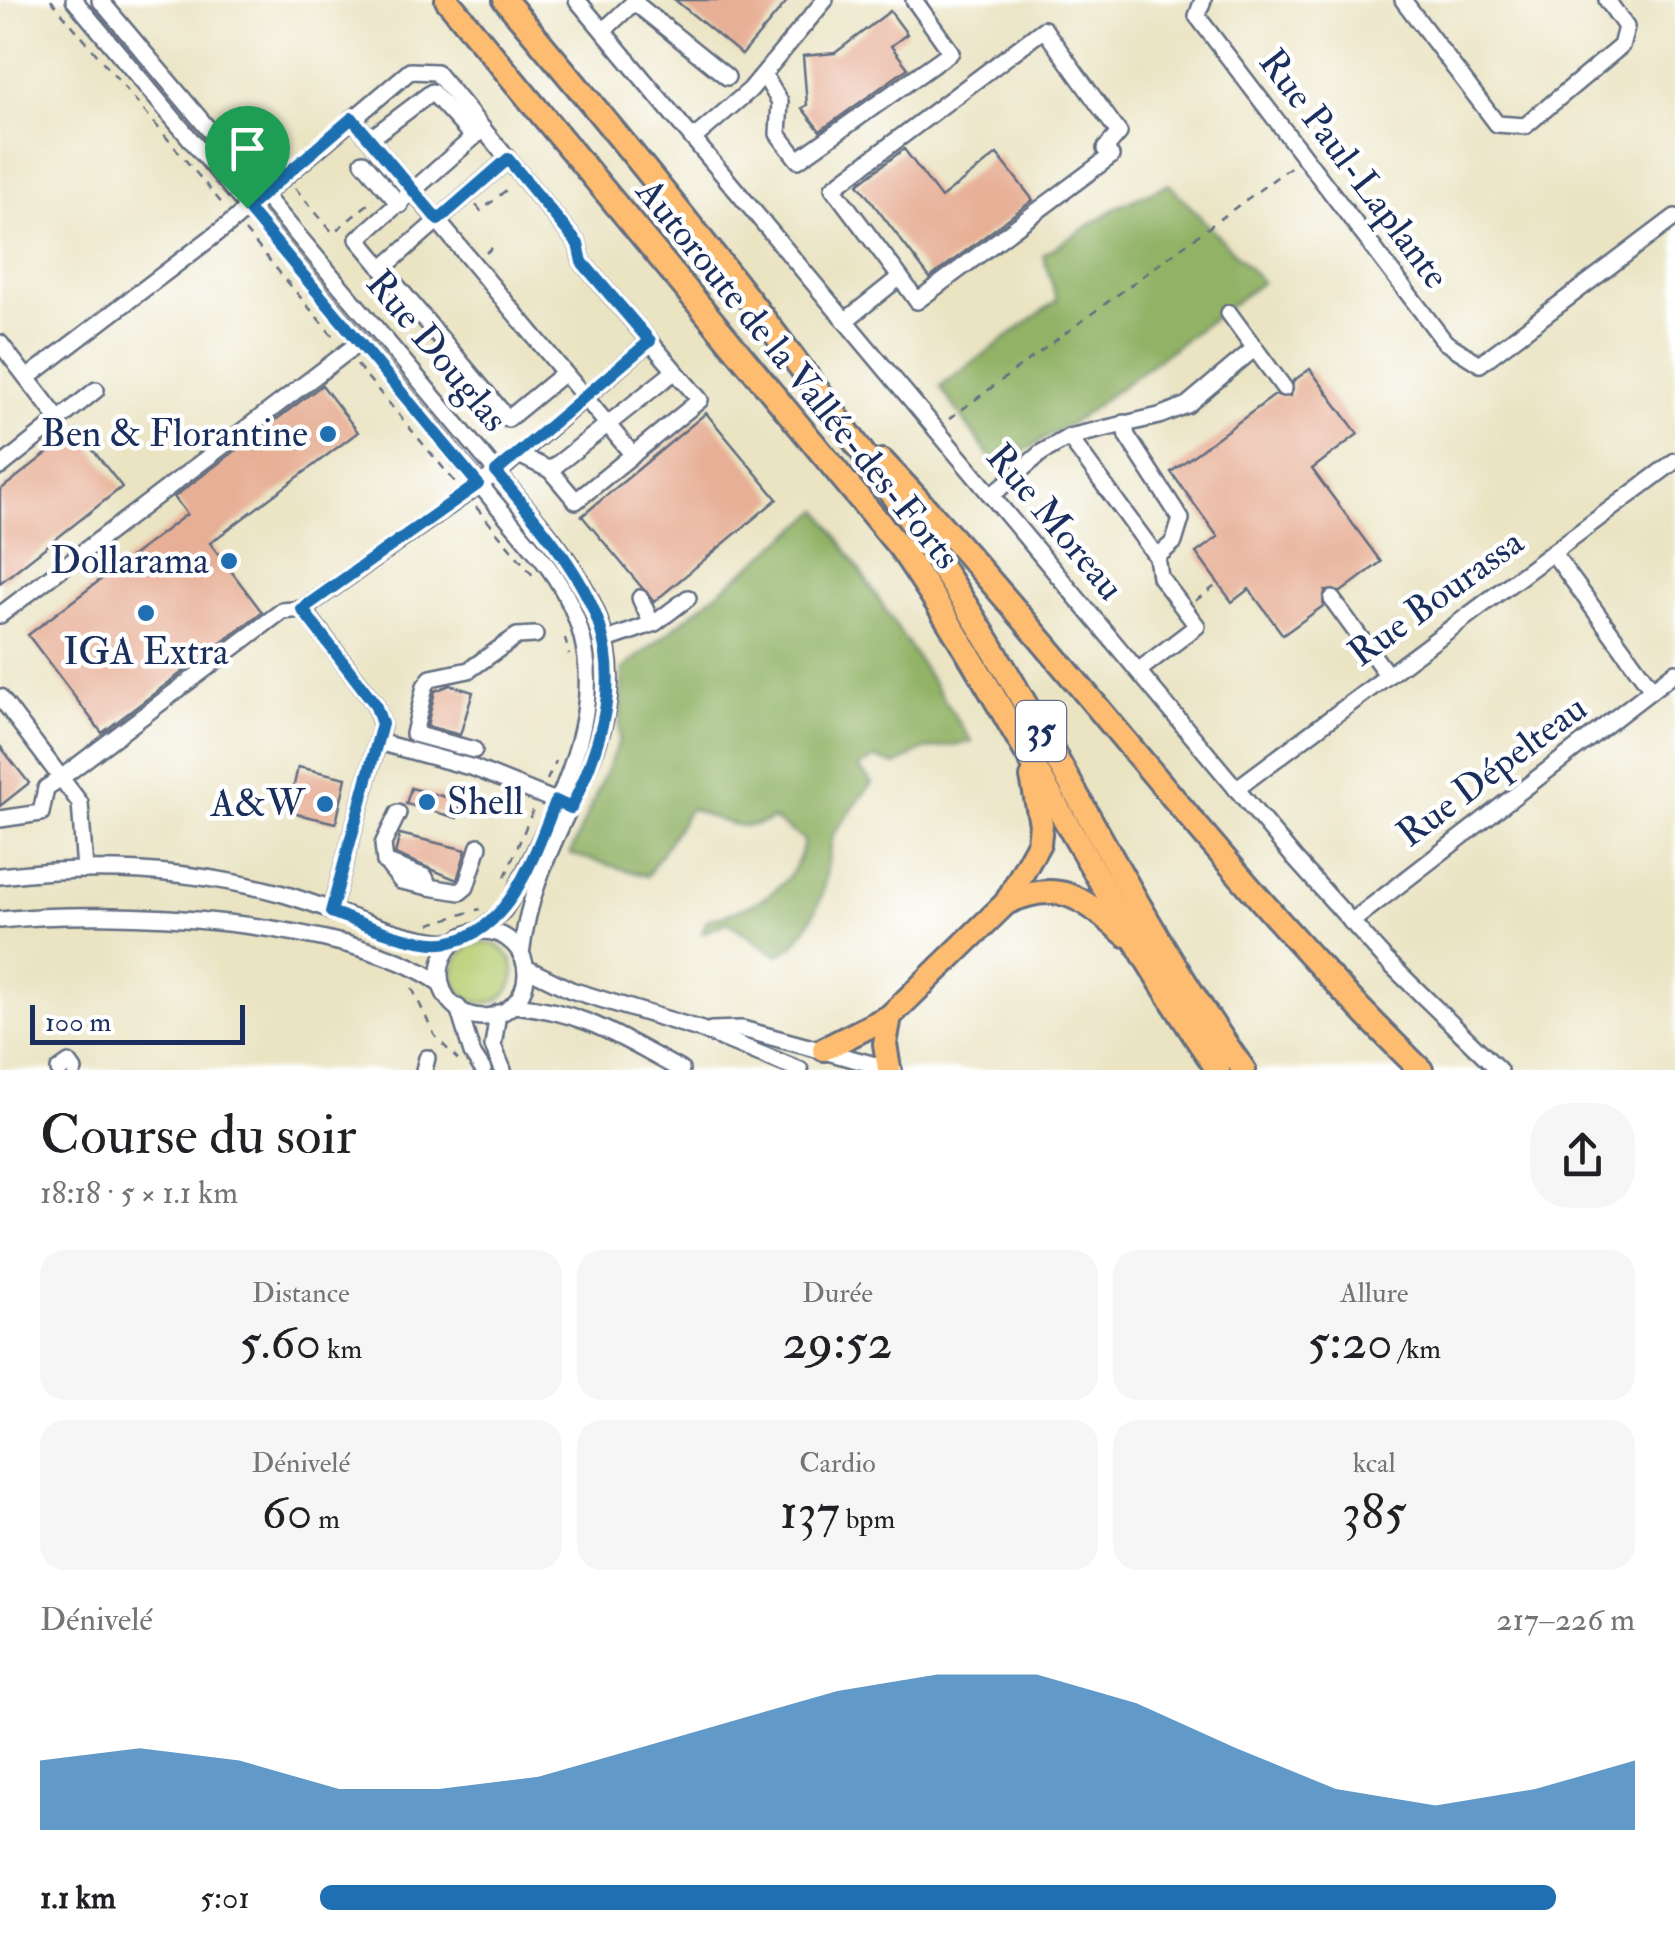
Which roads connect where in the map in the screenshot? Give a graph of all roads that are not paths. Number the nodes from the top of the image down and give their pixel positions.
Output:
1 (74, 0) edge
2 (100, 0) edge
3 (447, 0) edge
4 (505, 0) edge
5 (577, 0) edge
6 (824, 0) edge
7 (914, 0) edge
8 (1203, 0) edge
9 (1403, 0) edge
10 (1607, 0) edge
11 (635, 1) edge
12 (603, 31) junction
13 (764, 75) junction
14 (728, 77) dead end
15 (352, 118) junction
16 (478, 133) junction
17 (370, 139) junction
18 (693, 139) junction
19 (508, 159) junction
20 (363, 162) dead end
21 (414, 191) junction
22 (262, 194) junction
23 (400, 205) junction
24 (247, 208) junction
25 (1675, 218) edge
26 (438, 220) junction
27 (382, 269) junction
28 (900, 278) junction
29 (1230, 313) dead end
30 (845, 321) junction
31 (650, 341) junction
32 (360, 342) junction
33 (0, 343) edge
34 (1255, 348) junction
35 (675, 371) junction
36 (564, 373) junction
37 (27, 378) junction
38 (1284, 388) dead end
39 (96, 390) dead end
40 (585, 398) junction
41 (824, 400) junction
42 (59, 420) junction
43 (1124, 423) junction
44 (608, 425) junction
45 (1069, 437) junction
46 (632, 455) junction
47 (519, 456) junction
48 (1675, 461) edge
49 (0, 466) edge
50 (550, 470) junction
51 (496, 472) junction
52 (478, 484) junction
53 (991, 496) junction
54 (1553, 553) junction
55 (1158, 557) junction
56 (640, 598) dead end
57 (688, 598) dead end
58 (1332, 599) dead end
59 (302, 609) junction
60 (0, 615) edge
61 (652, 624) junction
62 (535, 635) dead end
63 (604, 641) junction
64 (1138, 671) junction
65 (1675, 672) edge
66 (1386, 673) junction
67 (1652, 689) junction
68 (0, 697) edge
69 (378, 742) junction
70 (474, 750) dead end
71 (1026, 750) junction
72 (61, 778) junction
73 (1236, 789) junction
74 (564, 804) junction
75 (398, 813) dead end
76 (0, 819) edge
77 (480, 846) dead end
78 (85, 870) junction
79 (0, 876) edge
80 (1006, 903) junction
81 (331, 912) junction
82 (0, 920) edge
83 (1351, 922) junction
84 (478, 931) junction
85 (452, 942) junction
86 (1139, 946) junction
87 (524, 961) junction
88 (440, 982) junction
89 (458, 1008) junction
90 (506, 1009) junction
91 (890, 1016) junction
92 (702, 1030) junction
93 (824, 1049) junction
94 (892, 1069) edge
95 (483, 1070) edge
96 (504, 1070) edge
97 (681, 1070) edge
98 (800, 1070) edge
99 (1218, 1070) edge
100 (1244, 1070) edge
101 (1421, 1070) edge
102 (1499, 1070) edge

1 - 24 street, Rue Douglas
2 - 22 street, Rue Douglas
3 - 71 highway, Autoroute de la Vallée-des-Forts / 35
4 - 41 highway, Autoroute de la Vallée-des-Forts / 35
5 - 12 street, Rue Moreau
6 - 13 street
7 - 13 street
8 - 25 street, Rue Paul-Laplante
9 - 10 street
11 - 12 street
11 - 14 street
12 - 18 street, Rue Moreau
13 - 18 street
15 - 16 street
15 - 17 street
15 - 22 street
16 - 17 street
16 - 19 street
16 - 21 street
17 - 21 street
18 - 30 street, Rue Moreau
19 - 26 street
19 - 31 street
20 - 23 street
21 - 23 street
21 - 26 street
22 - 24 street
22 - 51 street, Rue Douglas
23 - 27 street
24 - 32 street, Rue Douglas
24 - 37 street
26 - 27 street
26 - 36 street
27 - 36 street
28 - 28 street
28 - 30 street
29 - 34 street
30 - 53 street, Rue Moreau
31 - 35 street
31 - 40 street
32 - 52 street, Rue Douglas
32 - 60 street
33 - 37 street
34 - 38 street
34 - 43 street
35 - 44 street
35 - 46 street
36 - 40 street
37 - 42 street
39 - 42 street
40 - 44 street
40 - 47 street
41 - 100 highway, Autoroute de la Vallée-des-Forts / 35
41 - 101 highway
42 - 49 street
43 - 45 street
43 - 55 street
44 - 46 street
44 - 50 street
45 - 53 street
45 - 55 street
46 - 50 street
47 - 50 street
47 - 51 street
48 - 54 street, Rue Bourassa
51 - 52 street
51 - 63 street, Rue Douglas
52 - 59 street
52 - 74 street, Rue Douglas
53 - 64 street, Rue Moreau
54 - 66 street, Rue Bourassa
54 - 67 street
55 - 64 street
56 - 61 street
57 - 61 street
58 - 66 street
59 - 69 street
59 - 72 street
61 - 63 street
62 - 70 street
63 - 74 street, Rue Douglas
64 - 73 street, Rue Moreau
65 - 67 street, Rue Dépelteau
66 - 73 street, Rue Bourassa
67 - 83 street, Rue Dépelteau
68 - 72 street
69 - 74 street
69 - 81 street
71 - 80 highway
71 - 86 highway, Autoroute de la Vallée-des-Forts / 35
72 - 76 street
72 - 78 street
73 - 83 street, Rue Moreau
74 - 84 street, Rue Douglas
74 - 87 street, Rue Douglas
75 - 77 street
78 - 79 street
78 - 81 street
80 - 86 highway
80 - 91 highway
81 - 85 street
82 - 88 street
83 - 102 street, Rue Moreau
84 - 85 street
84 - 87 street
85 - 88 street
86 - 99 highway, Autoroute de la Vallée-des-Forts / 35
87 - 90 street
87 - 92 street
88 - 89 street
89 - 90 street
89 - 95 street
90 - 96 street
90 - 97 street
91 - 93 highway
91 - 94 highway
92 - 93 street
92 - 98 street
93 - 94 street

